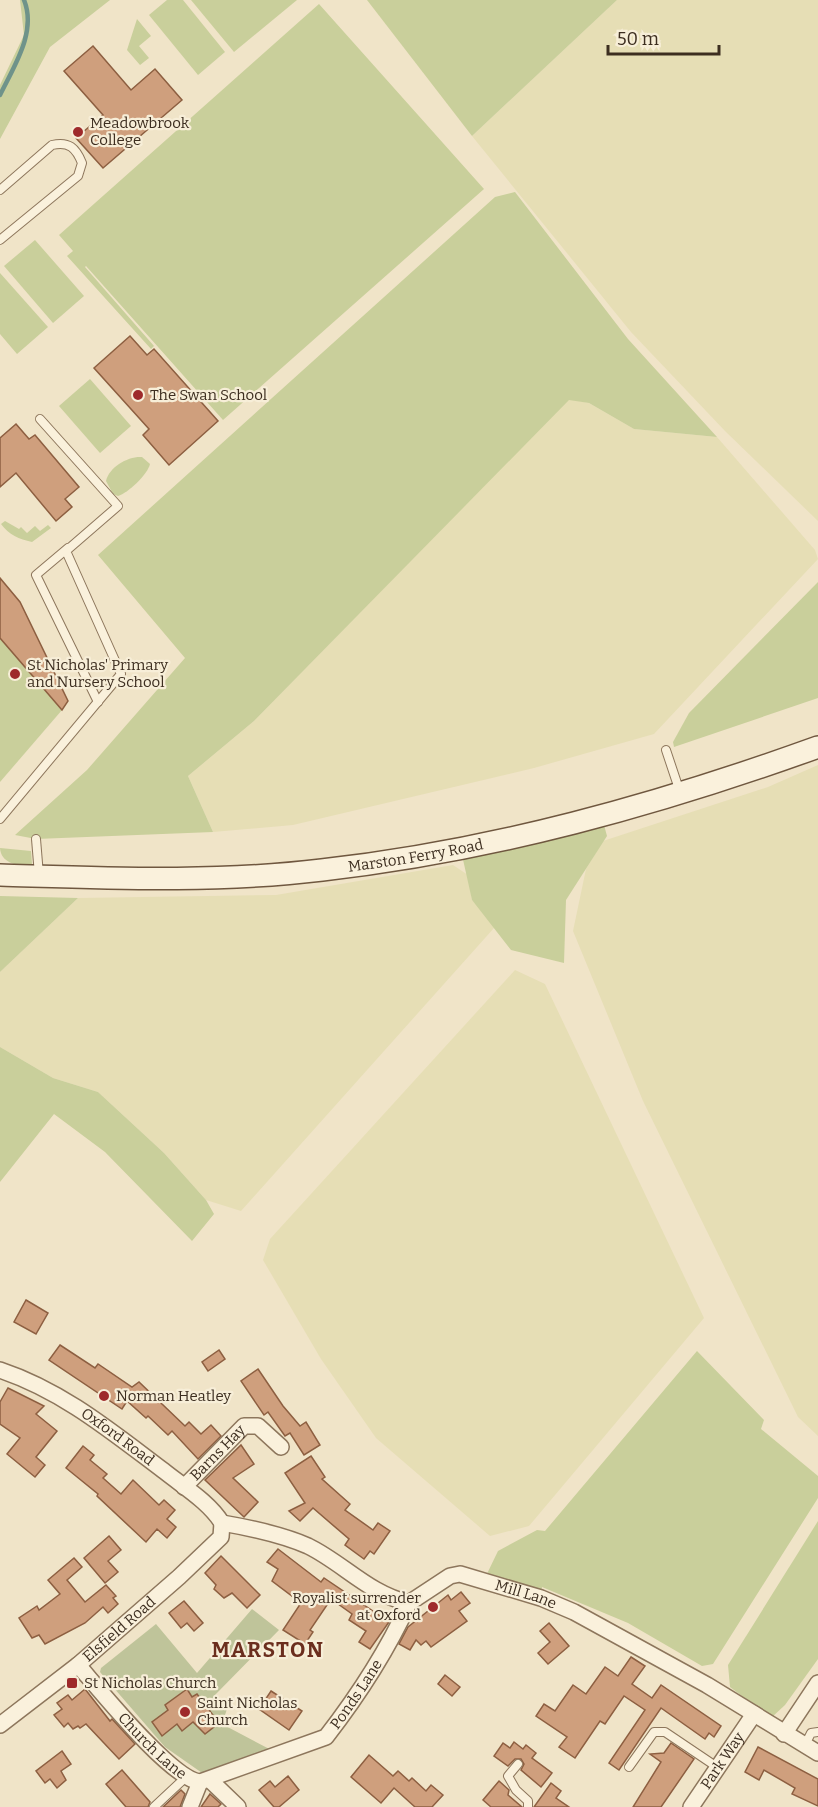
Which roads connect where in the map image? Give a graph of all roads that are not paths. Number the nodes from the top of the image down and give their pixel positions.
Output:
1 (0, 190) edge
2 (0, 240) edge
3 (40, 419) dead end
4 (74, 544) junction
5 (98, 702) junction
6 (818, 747) edge
7 (666, 750) dead end
8 (680, 794) junction
9 (0, 819) edge
10 (36, 839) dead end
11 (0, 875) edge
12 (39, 876) junction
13 (0, 1370) edge
14 (281, 1447) dead end
15 (184, 1487) junction
16 (222, 1523) junction
17 (409, 1603) junction
18 (78, 1665) junction
19 (818, 1683) edge
20 (754, 1714) junction
21 (0, 1725) edge
22 (818, 1732) edge
23 (784, 1734) junction
24 (811, 1750) edge
25 (518, 1764) dead end
26 (629, 1767) dead end
27 (717, 1767) junction
28 (199, 1780) junction
29 (154, 1807) edge
30 (190, 1807) edge
31 (238, 1807) edge
32 (528, 1807) edge
33 (691, 1807) edge

1 - 2 lane
3 - 4 lane
4 - 5 lane
4 - 5 lane
5 - 9 lane
6 - 8 main road, Marston Ferry Road
7 - 8 lane
8 - 12 main road, Marston Ferry Road
10 - 12 lane
11 - 12 main road, Marston Ferry Road
13 - 15 street, Oxford Road
14 - 15 street, Barns Hay
15 - 16 street, Oxford Road
16 - 17 street
16 - 18 street, Elsfield Road
17 - 20 street, Mill Lane
17 - 28 street, Ponds Lane
18 - 21 street, Elsfield Road
18 - 28 street, Church Lane
19 - 23 street
20 - 23 street, Mill Lane
20 - 27 street, Park Way
22 - 24 lane
23 - 24 street, Mill Lane
25 - 32 lane
26 - 27 lane
27 - 33 street, Park Way
28 - 29 lane
28 - 30 street
28 - 31 street, Church Lane

